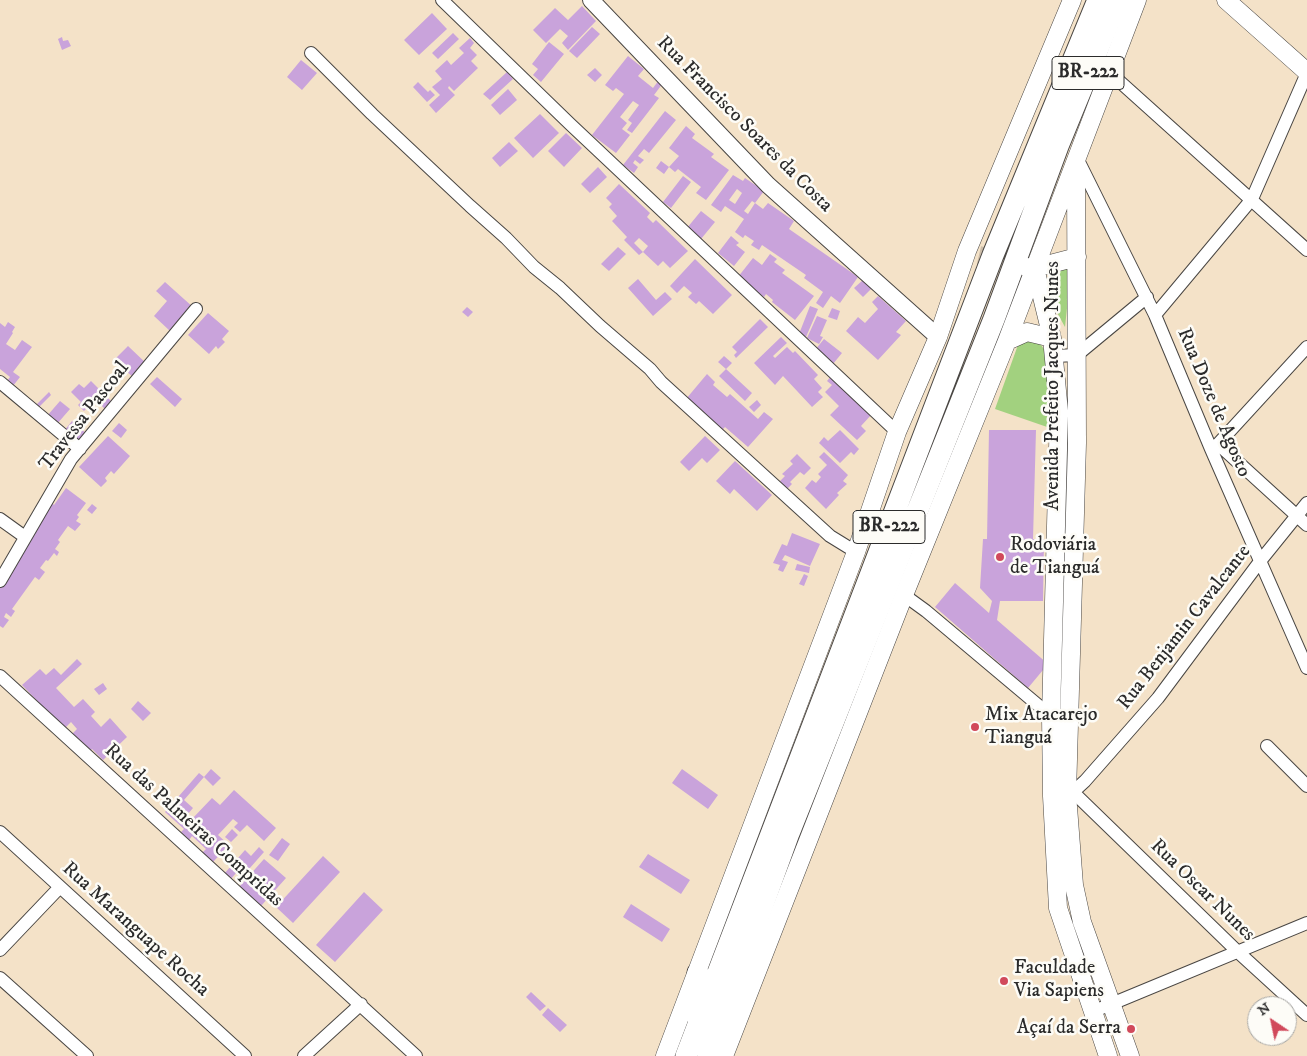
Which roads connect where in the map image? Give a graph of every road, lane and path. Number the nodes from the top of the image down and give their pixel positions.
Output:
1 (442, 0) edge
2 (591, 0) edge
3 (1072, 0) edge
4 (1098, 0) edge
5 (1118, 0) edge
6 (1137, 0) edge
7 (1226, 0) edge
8 (311, 53) dead end
9 (1109, 72) junction
10 (1307, 72) edge
11 (1076, 157) junction
12 (1252, 199) junction
13 (1307, 250) edge
14 (1076, 257) junction
15 (1030, 267) junction
16 (1147, 297) junction
17 (196, 309) dead end
18 (1155, 315) junction
19 (938, 337) junction
20 (1052, 338) junction
21 (1007, 341) junction
22 (1307, 347) edge
23 (1077, 355) junction
24 (1054, 356) junction
25 (0, 382) edge
26 (1059, 412) junction
27 (1077, 412) junction
28 (897, 432) junction
29 (1215, 447) junction
30 (80, 449) junction
31 (1058, 474) junction
32 (1076, 475) junction
33 (1307, 502) edge
34 (1296, 516) junction
35 (0, 519) edge
36 (1307, 525) edge
37 (1056, 533) junction
38 (1074, 534) junction
39 (25, 537) junction
40 (856, 552) junction
41 (1261, 560) junction
42 (0, 581) edge
43 (1054, 594) junction
44 (1073, 594) junction
45 (904, 595) junction
46 (1053, 657) junction
47 (1071, 658) junction
48 (1307, 668) edge
49 (0, 676) edge
50 (1051, 716) junction
51 (1069, 717) junction
52 (1267, 746) dead end
53 (1307, 786) edge
54 (1064, 794) junction
55 (0, 832) edge
56 (60, 887) junction
57 (1307, 923) edge
58 (0, 950) edge
59 (1238, 952) junction
60 (698, 973) junction
61 (0, 978) edge
62 (361, 1004) junction
63 (726, 1005) junction
64 (1111, 1005) junction
65 (1092, 1012) junction
66 (1307, 1015) edge
67 (696, 1032) junction
68 (87, 1056) edge
69 (245, 1056) edge
70 (304, 1056) edge
71 (416, 1056) edge
72 (665, 1056) edge
73 (686, 1056) edge
74 (708, 1056) edge
75 (720, 1056) edge
76 (724, 1056) edge
77 (1108, 1056) edge
78 (1130, 1056) edge

1 - 28 street
2 - 19 street, Rua Francisco Soares da Costa
3 - 19 main road, BR-222
4 - 67 highway, BR-222
5 - 63 highway, BR-222
6 - 9 main road, BR-222
7 - 10 main road
8 - 40 street
9 - 11 main road, BR-222
9 - 12 street
10 - 12 street
11 - 14 main road, Avenida Prefeito Jacques Nunes
11 - 15 main road, BR-222
11 - 16 street, Rua Doze de Agosto
12 - 13 street
12 - 18 street
14 - 15 main road
14 - 23 main road, Avenida Prefeito Jacques Nunes
15 - 20 main road, Avenida Prefeito Jacques Nunes
15 - 21 main road, BR-222
16 - 18 street, Rua Doze de Agosto
16 - 23 street
17 - 30 street, Travessa Pascoal
18 - 29 street, Rua Doze de Agosto
19 - 28 main road
20 - 21 main road
20 - 24 main road, Avenida Prefeito Jacques Nunes
21 - 45 main road, BR-222
22 - 29 street
23 - 24 street
23 - 27 main road, Avenida Prefeito Jacques Nunes
24 - 26 main road, Avenida Prefeito Jacques Nunes
25 - 30 street
26 - 27 main road
26 - 31 main road, Avenida Prefeito Jacques Nunes
27 - 32 main road, Avenida Prefeito Jacques Nunes
28 - 40 main road
29 - 34 street
29 - 41 street, Rua Doze de Agosto
30 - 39 street, Travessa Pascoal
31 - 32 main road
31 - 37 main road, Avenida Prefeito Jacques Nunes
32 - 38 main road, Avenida Prefeito Jacques Nunes
33 - 34 street, Rua Benjamin Cavalcante
34 - 36 street
34 - 41 street, Rua Benjamin Cavalcante
35 - 39 street
37 - 38 main road
37 - 43 main road, Avenida Prefeito Jacques Nunes
38 - 44 main road, Avenida Prefeito Jacques Nunes
39 - 42 street, Travessa Pascoal
40 - 60 main road
41 - 48 street, Rua Doze de Agosto
41 - 54 street, Rua Benjamin Cavalcante
43 - 44 main road
43 - 46 main road, Avenida Prefeito Jacques Nunes
44 - 47 main road, Avenida Prefeito Jacques Nunes
45 - 50 street
45 - 76 main road, BR-222
46 - 47 main road
46 - 50 main road, Avenida Prefeito Jacques Nunes
47 - 51 main road, Avenida Prefeito Jacques Nunes
49 - 62 street, Rua das Palmeiras Compridas
50 - 51 street
50 - 54 main road, Avenida Prefeito Jacques Nunes
51 - 54 main road, Avenida Prefeito Jacques Nunes
52 - 53 street
54 - 59 street, Rua Oscar Nunes
54 - 64 main road, Avenida Prefeito Jacques Nunes
54 - 65 main road, Avenida Prefeito Jacques Nunes
55 - 56 street, Rua Maranguape Rocha
56 - 58 street
56 - 69 street, Rua Maranguape Rocha
57 - 59 street
59 - 64 street
59 - 66 street, Rua Oscar Nunes
60 - 67 highway
60 - 72 main road
61 - 68 street
62 - 70 street
62 - 71 street, Rua das Palmeiras Compridas
63 - 74 highway, BR-222
63 - 75 highway
64 - 65 street
64 - 78 main road, Avenida Prefeito Jacques Nunes
65 - 77 main road, Avenida Prefeito Jacques Nunes
67 - 73 highway, BR-222

